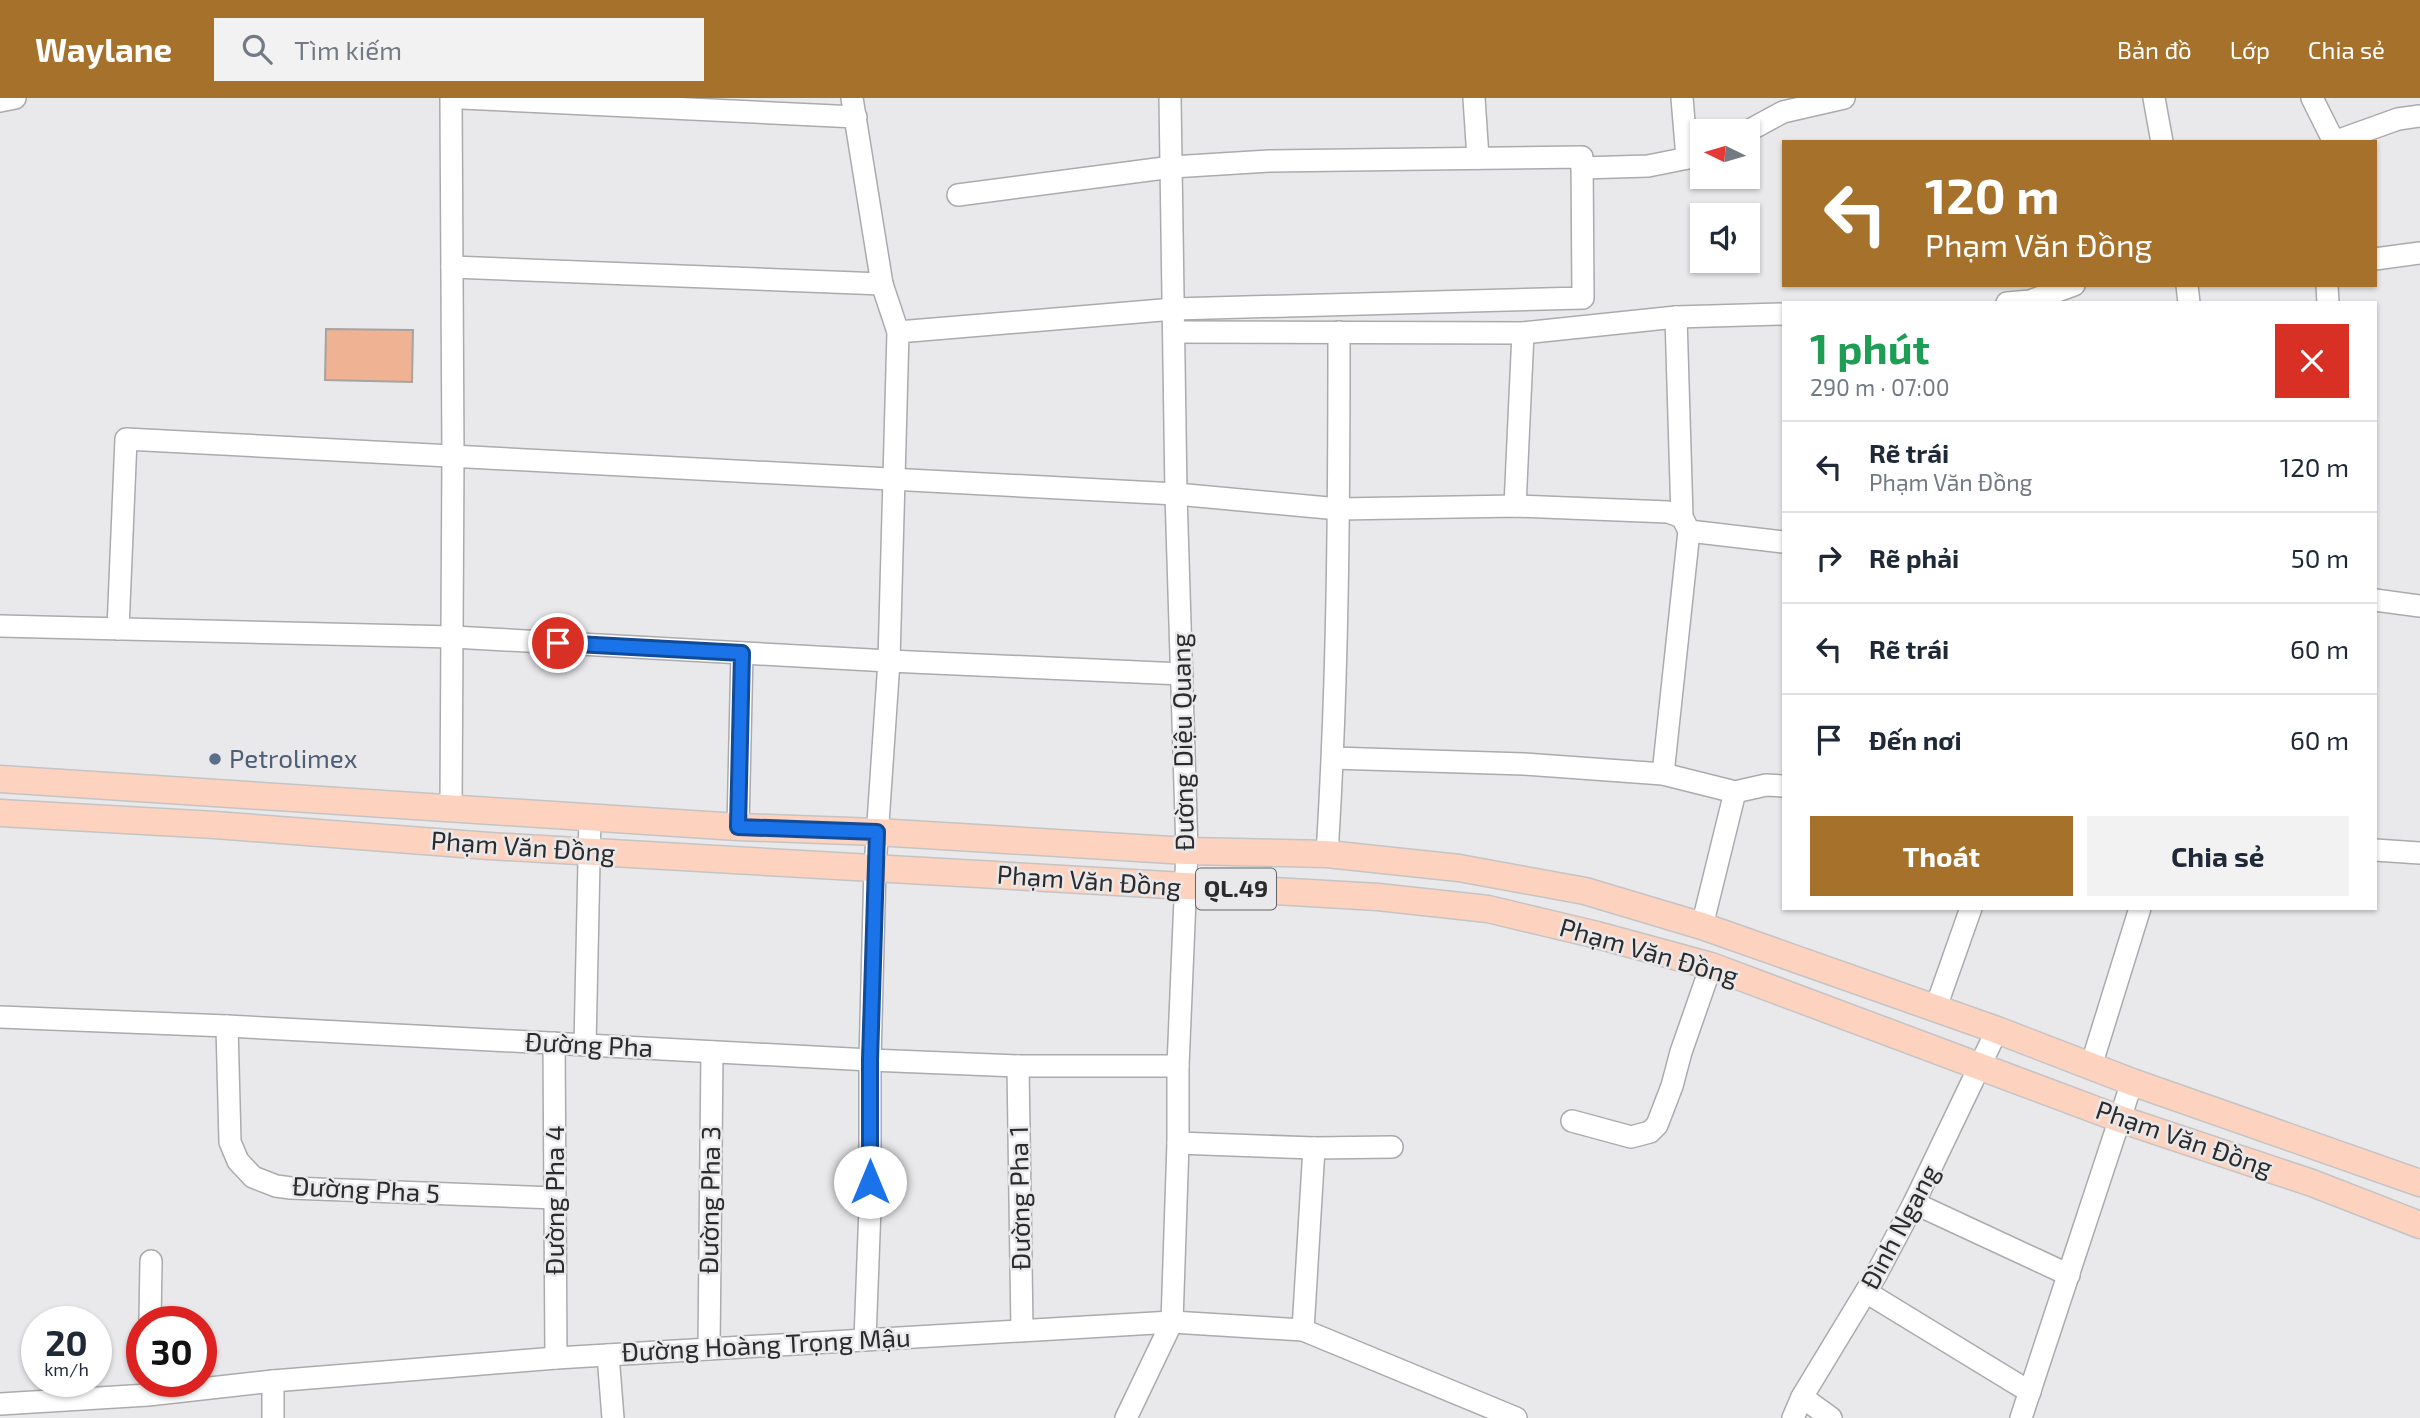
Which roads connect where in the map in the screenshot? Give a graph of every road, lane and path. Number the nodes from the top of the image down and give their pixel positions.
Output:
1 (15, 98) edge
2 (451, 98) edge
3 (462, 98) edge
4 (1170, 98) edge
5 (1474, 98) edge
6 (1682, 98) edge
7 (1843, 98) edge
8 (2154, 98) edge
9 (2312, 98) edge
10 (0, 101) edge
11 (854, 108) edge
12 (2420, 116) edge
13 (1760, 124) edge
14 (1690, 134) edge
15 (2162, 140) edge
16 (2333, 140) edge
17 (2340, 140) edge
18 (1690, 157) edge
19 (1478, 158) junction
20 (1172, 167) junction
21 (1583, 169) junction
22 (958, 195) dead end
23 (2420, 253) edge
24 (2377, 258) edge
25 (452, 267) junction
26 (882, 284) junction
27 (2068, 287) edge
28 (2030, 301) edge
29 (1174, 309) junction
30 (1782, 314) edge
31 (1676, 317) junction
32 (898, 332) junction
33 (1175, 332) junction
34 (1339, 332) junction
35 (1523, 333) junction
36 (453, 457) junction
37 (894, 481) junction
38 (1176, 494) junction
39 (1515, 506) junction
40 (1339, 509) junction
41 (1686, 524) junction
42 (1782, 542) edge
43 (2377, 600) edge
44 (2420, 606) edge
45 (0, 626) edge
46 (118, 628) junction
47 (453, 637) junction
48 (742, 653) junction
49 (889, 661) junction
50 (1182, 674) junction
51 (1333, 758) junction
52 (1663, 774) junction
53 (0, 779) edge
54 (1782, 786) edge
55 (1735, 792) junction
56 (451, 807) junction
57 (0, 813) edge
58 (590, 816) junction
59 (738, 827) junction
60 (877, 832) junction
61 (1187, 850) junction
62 (2377, 850) edge
63 (589, 851) junction
64 (2420, 853) edge
65 (1327, 854) junction
66 (875, 867) junction
67 (1184, 887) junction
68 (1969, 910) edge
69 (2139, 910) edge
70 (1702, 926) junction
71 (1711, 966) junction
72 (1935, 1010) junction
73 (0, 1017) edge
74 (227, 1026) junction
75 (1997, 1030) junction
76 (554, 1043) junction
77 (585, 1045) junction
78 (712, 1052) junction
79 (870, 1060) junction
80 (1980, 1065) junction
81 (1018, 1066) junction
82 (1178, 1066) junction
83 (2091, 1066) junction
84 (2132, 1082) junction
85 (2120, 1119) junction
86 (1572, 1121) dead end
87 (1178, 1143) junction
88 (1392, 1147) dead end
89 (1314, 1149) junction
90 (2420, 1183) edge
91 (555, 1198) junction
92 (1914, 1203) junction
93 (2420, 1225) edge
94 (151, 1261) dead end
95 (2069, 1275) junction
96 (1866, 1292) junction
97 (150, 1306) edge
98 (1172, 1322) junction
99 (1022, 1329) junction
100 (1303, 1330) junction
101 (865, 1340) junction
102 (709, 1349) junction
103 (608, 1355) junction
104 (556, 1358) junction
105 (273, 1381) junction
106 (217, 1384) edge
107 (126, 1390) edge
108 (2030, 1392) junction
109 (1802, 1397) junction
110 (0, 1404) edge
111 (273, 1418) edge
112 (613, 1418) edge
113 (1126, 1418) edge
114 (1516, 1418) edge
115 (1793, 1418) edge
116 (1830, 1418) edge
117 (2021, 1418) edge

1 - 10 street
2 - 25 street
3 - 11 street
4 - 20 street, Đường Diệu Quang
5 - 19 street
6 - 14 street
7 - 13 street
8 - 15 street
9 - 16 street
11 - 26 street
12 - 17 street
18 - 21 street
19 - 20 street
19 - 21 street
20 - 22 street
20 - 29 street, Đường Diệu Quang
21 - 29 street
23 - 24 street
25 - 26 street
25 - 36 street
26 - 32 street
27 - 28 street
29 - 32 street
29 - 33 street, Đường Diệu Quang
30 - 31 street
31 - 35 street
31 - 41 street
32 - 37 street
33 - 34 street
33 - 38 street, Đường Diệu Quang
34 - 35 street
34 - 40 street
35 - 39 street
36 - 37 street
36 - 46 street
36 - 47 street
37 - 38 street
37 - 49 street
38 - 40 street
38 - 50 street, Đường Diệu Quang
39 - 40 street
39 - 41 street
40 - 51 street
41 - 42 street
41 - 52 street
43 - 44 street
45 - 46 street
46 - 47 street
47 - 48 street
47 - 56 street
48 - 49 street
48 - 59 street
49 - 50 street
49 - 60 street
50 - 61 street, Đường Diệu Quang
51 - 52 street
51 - 65 street
52 - 55 street
53 - 56 main road, Phạm Văn Đồng / QL.49
54 - 55 street
55 - 70 street
56 - 58 main road, Phạm Văn Đồng / QL.49
57 - 63 main road, Phạm Văn Đồng / QL.49
58 - 59 main road, Phạm Văn Đồng / QL.49
58 - 63 street
59 - 60 main road, Phạm Văn Đồng / QL.49
60 - 61 main road, Phạm Văn Đồng / QL.49
60 - 66 street
61 - 65 main road, Phạm Văn Đồng / QL.49
61 - 67 street, Đường Diệu Quang
62 - 64 street
63 - 66 main road, Phạm Văn Đồng / QL.49
63 - 77 street
65 - 70 main road, Phạm Văn Đồng / QL.49
66 - 67 main road, Phạm Văn Đồng / QL.49
66 - 79 street
67 - 71 main road, Phạm Văn Đồng / QL.49
67 - 82 street, Đường Diệu Quang
68 - 72 street
69 - 83 street
70 - 72 main road, Phạm Văn Đồng / QL.49
71 - 80 main road, Phạm Văn Đồng / QL.49
71 - 86 street
72 - 75 main road, Phạm Văn Đồng / QL.49
73 - 74 street, Đường Pha
74 - 76 street, Đường Pha
74 - 91 street, Đường Pha 5
75 - 80 street, Đình Ngang
75 - 83 main road, Phạm Văn Đồng / QL.49
76 - 77 street, Đường Pha
76 - 91 street, Đường Pha 4
77 - 78 street, Đường Pha
78 - 79 street, Đường Pha
78 - 102 street, Đường Pha 3
79 - 81 street, Đường Pha
79 - 101 street
80 - 85 main road, Phạm Văn Đồng / QL.49
80 - 92 street, Đình Ngang
81 - 82 street, Đường Pha
81 - 99 street, Đường Pha 1
82 - 87 street, Đường Diệu Quang
83 - 84 main road, Phạm Văn Đồng / QL.49
84 - 85 street
84 - 90 main road, Phạm Văn Đồng / QL.49
85 - 93 main road, Phạm Văn Đồng / QL.49
85 - 95 street
87 - 89 street
87 - 98 street, Đường Diệu Quang
88 - 89 street
89 - 100 street
91 - 104 street, Đường Pha 4
92 - 95 street
92 - 96 street, Đình Ngang
94 - 97 street
95 - 108 street
96 - 108 street
96 - 109 street, Đình Ngang
98 - 99 street, Đường Hoàng Trọng Mậu
98 - 100 street, Đường Hoàng Trọng Mậu
98 - 113 street, Đường Diệu Quang
99 - 101 street, Đường Hoàng Trọng Mậu
100 - 114 street, Đường Hoàng Trọng Mậu
101 - 102 street, Đường Hoàng Trọng Mậu
102 - 103 street, Đường Hoàng Trọng Mậu
103 - 104 street, Đường Hoàng Trọng Mậu
103 - 112 street
104 - 105 street, Đường Hoàng Trọng Mậu
105 - 106 street, Đường Hoàng Trọng Mậu
105 - 111 street
107 - 110 street, Đường Hoàng Trọng Mậu
108 - 117 street
109 - 115 street, Đình Ngang
109 - 116 street

